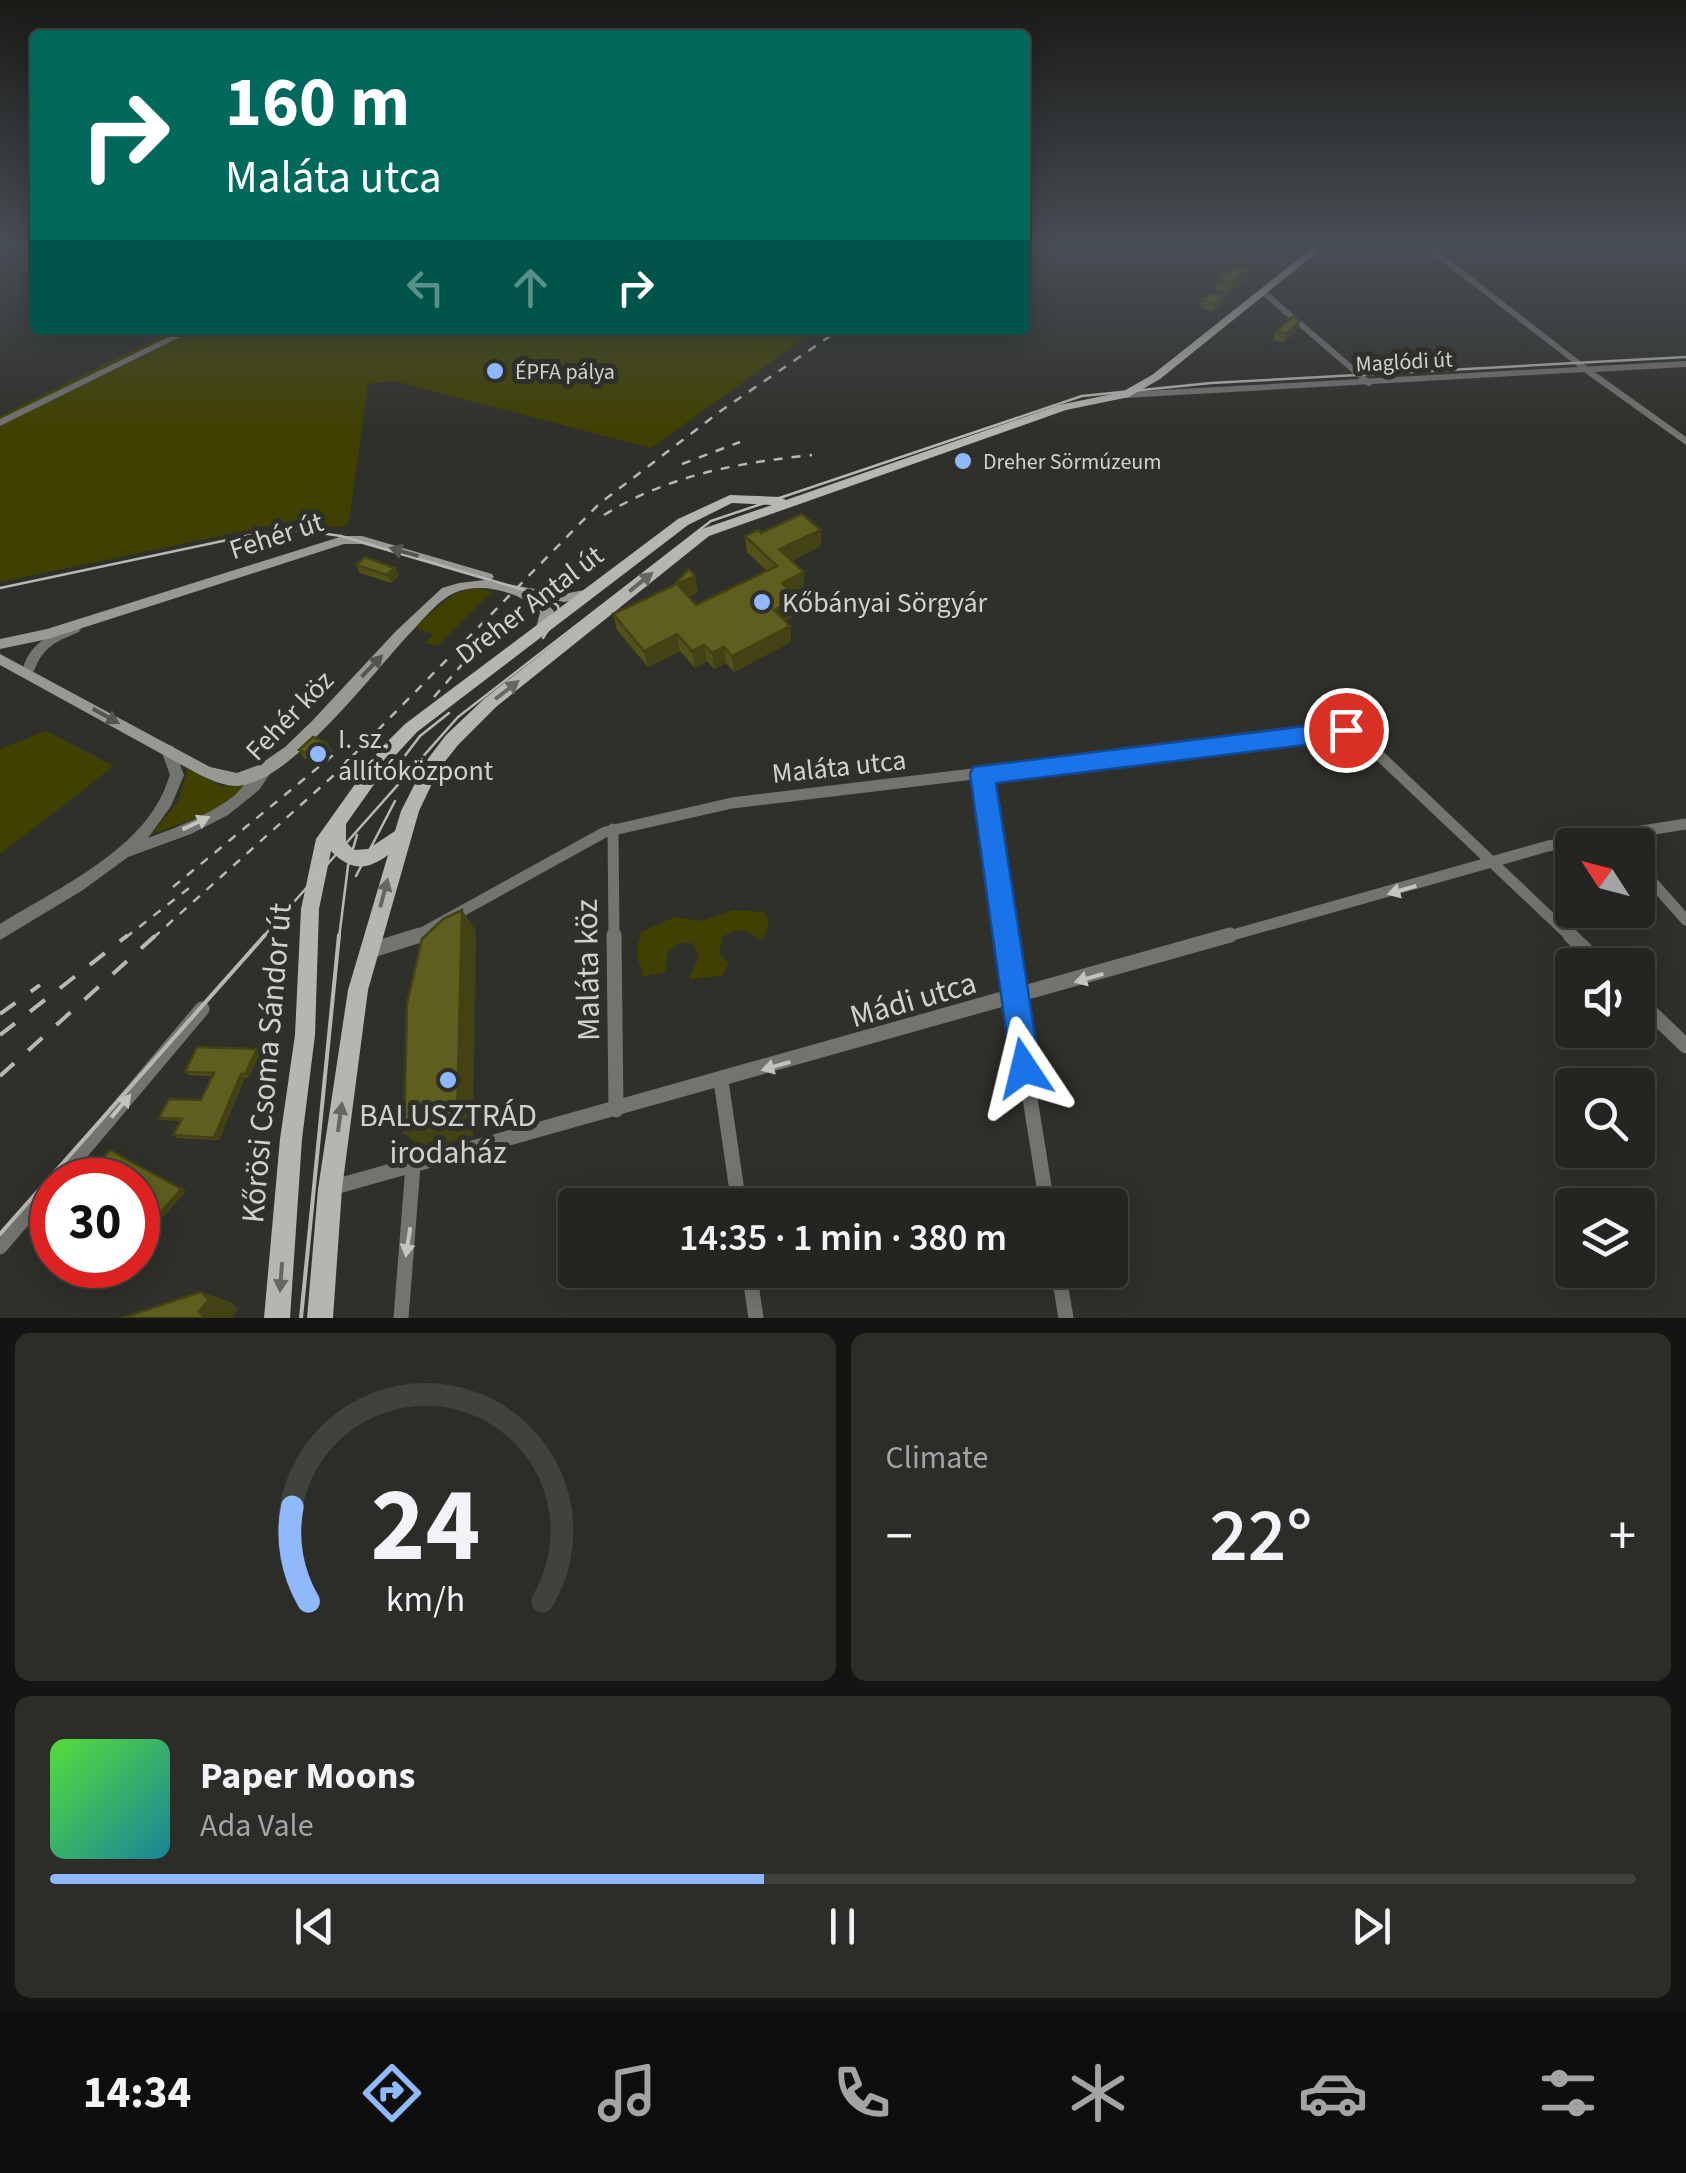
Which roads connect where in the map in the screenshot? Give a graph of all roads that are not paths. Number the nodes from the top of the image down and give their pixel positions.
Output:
1 (1244, 308) edge
2 (1281, 308) edge
3 (1506, 308) edge
4 (180, 335) edge
5 (1686, 364) edge
6 (1587, 370) junction
7 (1368, 383) junction
8 (1125, 395) junction
9 (0, 424) edge
10 (1686, 442) edge
11 (746, 497) junction
12 (789, 501) junction
13 (740, 518) junction
14 (440, 563) junction
15 (598, 588) junction
16 (186, 590) junction
17 (435, 601) junction
18 (543, 629) junction
19 (0, 644) edge
20 (0, 659) edge
21 (28, 672) junction
22 (168, 750) junction
23 (265, 771) junction
24 (982, 774) junction
25 (338, 818) junction
26 (1686, 824) edge
27 (614, 829) junction
28 (1655, 831) edge
29 (400, 836) junction
30 (1555, 845) edge
31 (114, 857) junction
32 (1496, 864) junction
33 (1655, 885) edge
34 (1686, 920) edge
35 (0, 933) edge
36 (1583, 948) edge
37 (368, 951) junction
38 (1012, 1000) junction
39 (202, 1009) dead end
40 (1655, 1016) edge
41 (1686, 1046) edge
42 (721, 1081) junction
43 (616, 1110) junction
44 (77, 1158) edge
45 (413, 1166) junction
46 (737, 1188) edge
47 (1044, 1188) edge
48 (330, 1189) junction
49 (30, 1213) edge
50 (0, 1246) edge
51 (752, 1288) edge
52 (1061, 1288) edge
53 (276, 1318) edge
54 (320, 1318) edge
55 (401, 1318) edge
56 (756, 1318) edge
57 (1066, 1318) edge

1 - 8 main road
2 - 7 street
3 - 6 street
4 - 9 street
5 - 6 street, Maglódi út
6 - 7 street, Maglódi út
6 - 10 street
7 - 8 street, Maglódi út
8 - 12 main road, Dreher Antal út
11 - 12 main road, Dreher Antal út
11 - 13 main road
11 - 15 main road, Dreher Antal út
12 - 13 main road, Dreher Antal út
29 -> 13 main road, Dreher Antal út
14 - 15 main road, Fehér út
14 -> 16 main road, Fehér út
14 - 17 main road
15 - 18 main road, Dreher Antal út
16 - 19 main road, Fehér út
16 - 21 street, Fehér út
17 - 18 main road, Fehér köz
23 -> 17 main road, Fehér köz
18 - 25 main road, Dreher Antal út
20 - 21 main road
21 -> 22 main road
22 - 23 main road
22 - 31 street
31 -> 23 street, Fehér köz
24 - 27 street, Maláta utca
24 - 32 street, Maláta utca
24 - 38 street
25 - 29 main road
25 -> 53 main road, Kőrösi Csoma Sándor út
26 - 28 street, Mádi utca
27 - 37 street, Maláta utca
27 - 43 street, Maláta köz
37 -> 29 main road
30 - 32 street, Mádi utca
31 - 35 street
32 - 36 street
32 -> 38 street, Mádi utca
33 - 34 street
48 -> 37 main road
38 -> 42 street, Mádi utca
38 - 47 street
44 -> 39 street
40 - 41 street
42 - 43 street, Mádi utca
42 - 46 street
43 - 45 street, Mádi utca
45 - 48 street, Mádi utca
45 -> 55 street
48 - 54 main road
49 - 50 street
51 - 56 street
52 - 57 street

